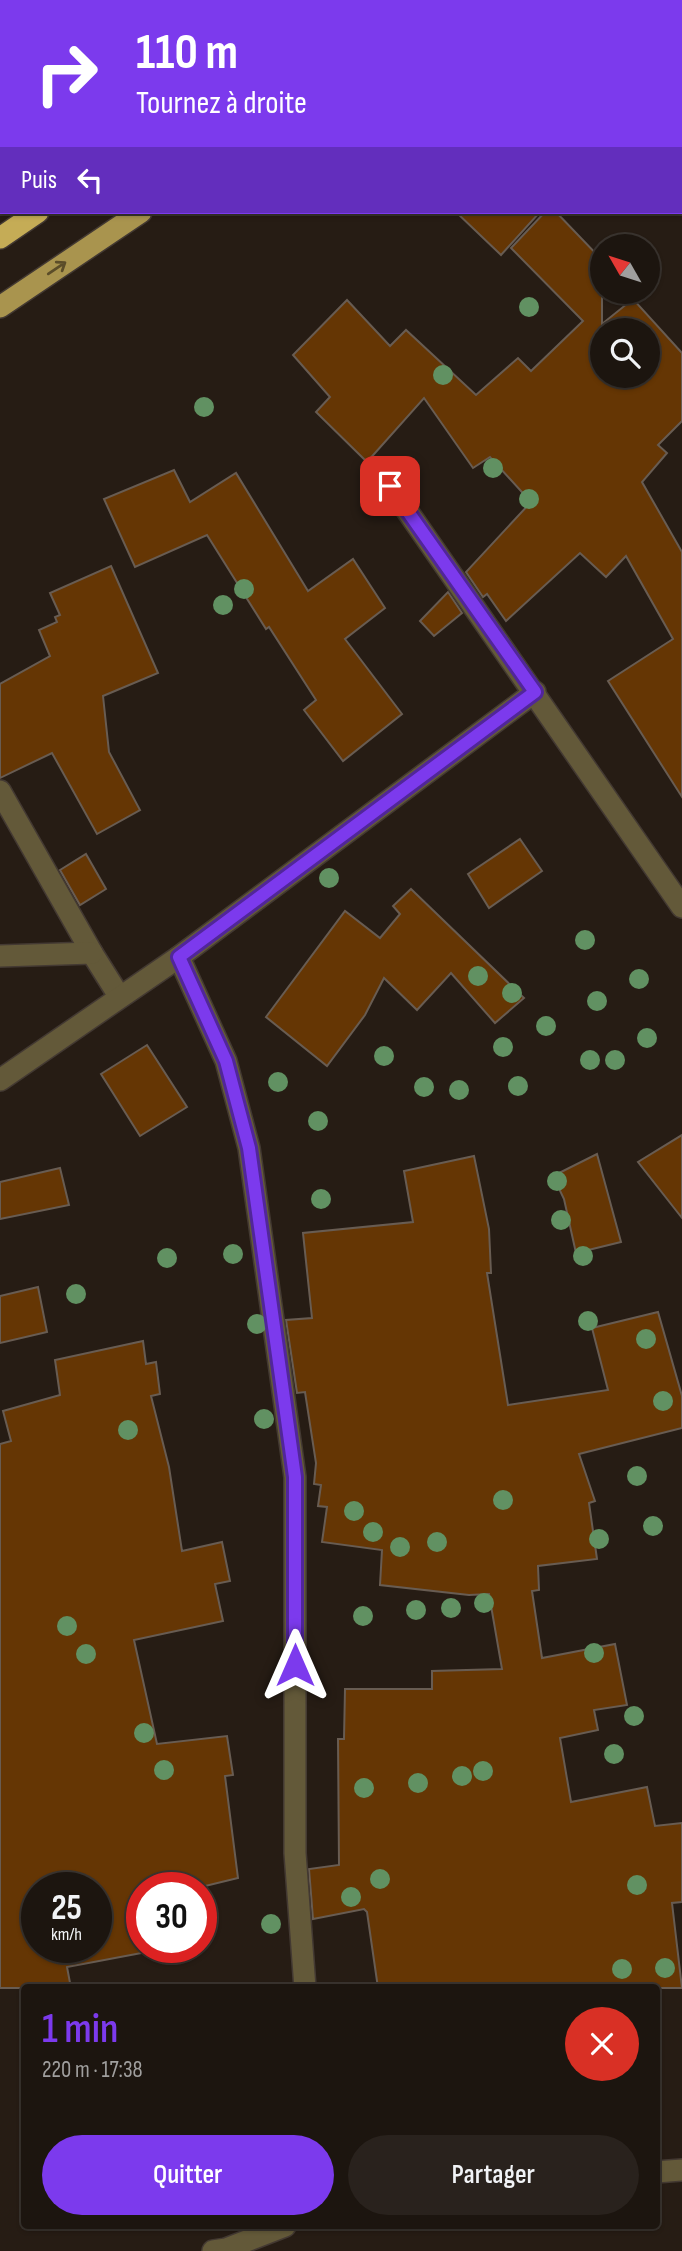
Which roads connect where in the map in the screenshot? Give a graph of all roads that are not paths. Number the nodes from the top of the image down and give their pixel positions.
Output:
1 (35, 214) edge
2 (138, 214) edge
3 (0, 238) edge
4 (0, 307) edge
5 (390, 486) dead end
6 (535, 692) junction
7 (0, 791) edge
8 (682, 908) edge
9 (92, 954) junction
10 (0, 956) edge
11 (179, 957) junction
12 (119, 996) junction
13 (0, 1080) edge
14 (305, 1984) edge
15 (682, 2170) edge
16 (660, 2172) edge
17 (277, 2229) edge
18 (222, 2250) edge

1 - 3 highway
4 -> 2 main road
5 - 6 street
6 - 8 street
6 - 11 street
7 - 9 street
9 - 10 street
9 - 12 street
11 - 12 street
11 - 14 street
12 - 13 street
15 - 16 street
17 - 18 street

